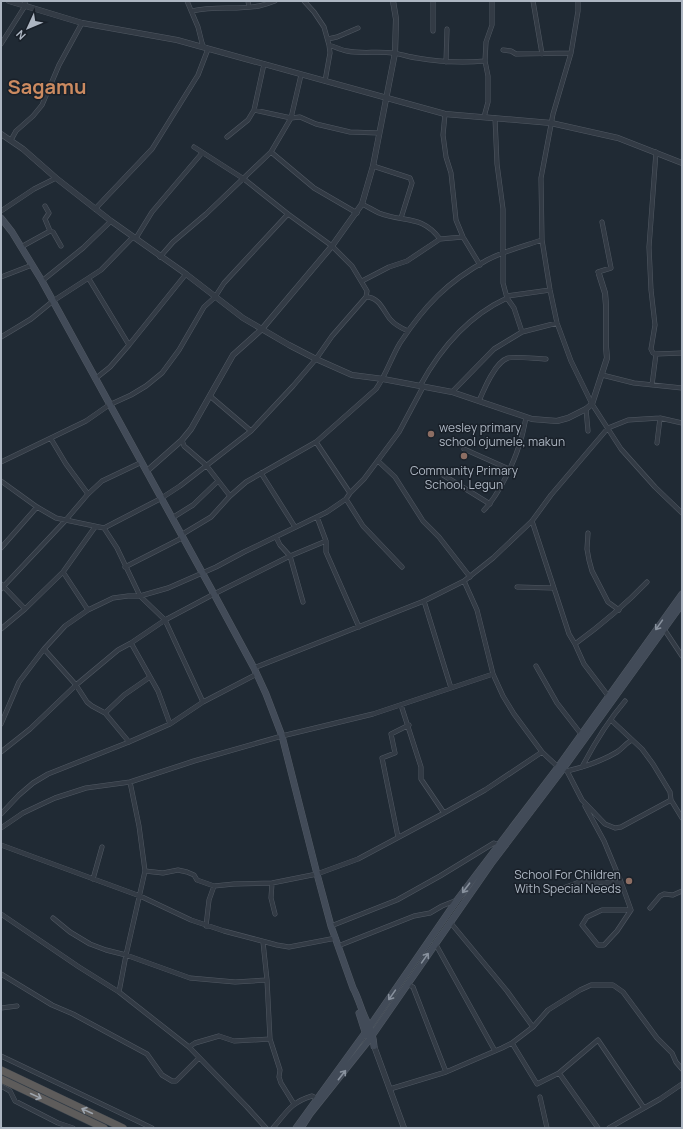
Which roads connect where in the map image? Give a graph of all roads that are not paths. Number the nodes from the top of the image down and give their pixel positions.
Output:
1 (9, 1) edge
2 (187, 1) edge
3 (248, 1) edge
4 (275, 1) edge
5 (393, 1) edge
6 (432, 1) edge
7 (492, 1) edge
8 (534, 1) edge
9 (578, 1) edge
10 (306, 2) edge
11 (25, 4) edge
12 (249, 7) junction
13 (192, 11) junction
14 (82, 23) junction
15 (358, 28) dead end
16 (447, 30) dead end
17 (432, 31) dead end
18 (328, 39) junction
19 (1, 44) edge
20 (329, 45) junction
21 (208, 49) junction
22 (504, 50) dead end
23 (395, 53) junction
24 (571, 53) junction
25 (542, 54) junction
26 (485, 61) junction
27 (446, 62) junction
28 (264, 64) junction
29 (301, 75) junction
30 (325, 81) junction
31 (386, 99) junction
32 (254, 110) junction
33 (445, 114) junction
34 (484, 117) junction
35 (291, 118) junction
36 (495, 118) junction
37 (551, 123) junction
38 (379, 133) junction
39 (1, 134) edge
40 (227, 137) dead end
41 (10, 140) junction
42 (194, 147) dead end
43 (271, 152) junction
44 (656, 152) junction
45 (202, 153) junction
46 (682, 163) edge
47 (373, 166) junction
48 (56, 178) junction
49 (244, 179) junction
50 (362, 204) junction
51 (45, 206) dead end
52 (95, 208) junction
53 (1, 211) edge
54 (357, 213) junction
55 (288, 214) junction
56 (1, 218) edge
57 (401, 218) junction
58 (111, 221) junction
59 (602, 222) dead end
60 (50, 231) junction
61 (463, 237) junction
62 (134, 238) junction
63 (440, 239) junction
64 (542, 240) junction
65 (61, 246) dead end
66 (332, 246) junction
67 (21, 247) junction
68 (503, 254) junction
69 (160, 257) junction
70 (32, 265) junction
71 (480, 265) junction
72 (186, 274) junction
73 (599, 274) joint
74 (1, 276) edge
75 (89, 279) junction
76 (42, 281) junction
77 (362, 281) junction
78 (550, 290) junction
79 (215, 297) junction
80 (507, 297) junction
81 (366, 298) junction
82 (53, 301) junction
83 (557, 323) junction
84 (262, 329) junction
85 (408, 331) junction
86 (522, 332) junction
87 (1, 337) edge
88 (129, 345) junction
89 (682, 353) edge
90 (656, 354) junction
91 (316, 359) junction
92 (546, 359) dead end
93 (602, 375) junction
94 (95, 379) junction
95 (384, 379) junction
96 (652, 385) junction
97 (422, 387) junction
98 (682, 388) edge
99 (452, 392) junction
100 (210, 396) junction
101 (479, 401) junction
102 (592, 404) junction
103 (110, 405) junction
104 (586, 408) junction
105 (526, 418) junction
106 (660, 418) junction
107 (682, 423) edge
108 (608, 428) junction
109 (588, 430) dead end
110 (251, 431) junction
111 (51, 438) junction
112 (182, 440) junction
113 (316, 442) junction
114 (657, 443) dead end
115 (464, 449) dead end
116 (378, 461) junction
117 (1, 462) edge
118 (142, 462) junction
119 (206, 465) junction
120 (509, 469) junction
121 (147, 471) junction
122 (261, 473) junction
123 (443, 475) dead end
124 (1, 480) edge
125 (218, 481) junction
126 (350, 493) junction
127 (88, 494) junction
128 (230, 496) junction
129 (160, 498) junction
130 (346, 499) junction
131 (490, 504) junction
132 (37, 507) junction
133 (484, 510) dead end
134 (682, 513) edge
135 (317, 517) junction
136 (172, 518) junction
137 (65, 521) junction
138 (532, 521) junction
139 (96, 527) junction
140 (295, 527) junction
141 (104, 528) junction
142 (588, 533) dead end
143 (181, 536) junction
144 (276, 537) junction
145 (326, 541) junction
146 (1, 548) edge
147 (290, 556) junction
148 (126, 567) junction
149 (402, 567) dead end
150 (63, 572) junction
151 (202, 573) junction
152 (470, 577) junction
153 (464, 581) junction
154 (646, 582) dead end
155 (2, 587) edge
156 (517, 587) dead end
157 (553, 588) junction
158 (214, 594) junction
159 (682, 594) edge
160 (140, 596) junction
161 (424, 601) junction
162 (303, 602) dead end
163 (25, 609) junction
164 (681, 609) edge
165 (88, 610) junction
166 (619, 610) junction
167 (165, 620) junction
168 (359, 627) junction
169 (1, 629) edge
170 (664, 629) junction
171 (131, 643) junction
172 (575, 644) junction
173 (44, 649) junction
174 (682, 656) edge
175 (536, 666) dead end
176 (254, 668) junction
177 (257, 674) junction
178 (493, 674) junction
179 (150, 678) junction
180 (76, 685) junction
181 (451, 688) junction
182 (609, 697) junction
183 (625, 701) dead end
184 (203, 702) junction
185 (402, 705) junction
186 (105, 714) junction
187 (611, 720) junction
188 (1, 724) edge
189 (170, 724) junction
190 (409, 725) junction
191 (581, 734) junction
192 (282, 736) junction
193 (632, 740) junction
194 (129, 742) junction
195 (1, 752) edge
196 (542, 752) junction
197 (582, 767) junction
198 (562, 769) junction
199 (130, 782) junction
200 (582, 800) junction
201 (671, 800) junction
202 (680, 811) edge
203 (444, 813) junction
204 (1, 814) edge
205 (682, 818) edge
206 (1, 828) edge
207 (398, 837) junction
208 (499, 844) junction
209 (1, 845) edge
210 (102, 847) dead end
211 (144, 871) junction
212 (316, 874) junction
213 (93, 879) junction
214 (621, 882) junction
215 (272, 883) junction
216 (214, 886) junction
217 (558, 890) dead end
218 (682, 891) edge
219 (140, 896) junction
220 (457, 900) junction
221 (650, 908) dead end
222 (631, 910) junction
223 (1, 914) edge
224 (275, 914) dead end
225 (53, 918) dead end
226 (450, 922) junction
227 (206, 926) junction
228 (331, 926) junction
229 (336, 938) junction
230 (263, 942) junction
231 (436, 943) junction
232 (338, 946) junction
233 (126, 955) junction
234 (1, 974) edge
235 (268, 980) junction
236 (407, 984) junction
237 (119, 992) junction
238 (17, 1006) dead end
239 (1, 1008) edge
240 (378, 1014) junction
241 (363, 1017) junction
242 (370, 1026) junction
243 (533, 1027) junction
244 (365, 1032) junction
245 (373, 1034) junction
246 (270, 1039) junction
247 (360, 1040) junction
248 (369, 1040) junction
249 (512, 1043) junction
250 (374, 1046) junction
251 (189, 1047) junction
252 (495, 1051) junction
253 (1, 1056) edge
254 (199, 1058) junction
255 (682, 1069) edge
256 (1, 1070) edge
257 (446, 1072) junction
258 (558, 1074) junction
259 (1, 1079) edge
260 (682, 1084) edge
261 (1, 1086) edge
262 (390, 1089) junction
263 (540, 1097) dead end
264 (316, 1098) junction
265 (294, 1104) junction
266 (644, 1108) junction
267 (73, 1128) edge
268 (104, 1128) edge
269 (123, 1128) edge
270 (152, 1128) edge
271 (266, 1128) edge
272 (273, 1128) edge
273 (296, 1128) edge
274 (301, 1128) edge
275 (404, 1128) edge
276 (547, 1128) edge
277 (598, 1128) edge
278 (609, 1128) edge

1 - 11 street
2 - 13 street
3 - 12 street
4 - 12 street
5 - 23 street
6 - 17 street
7 - 26 street
8 - 25 street
9 - 24 street
10 - 18 street
11 - 14 street
11 - 19 street
12 - 13 street
13 - 21 street
14 - 21 street
14 - 41 street
15 - 18 street
16 - 27 street
18 - 20 street
20 - 23 street
20 - 30 street
21 - 28 street
21 - 52 street
22 - 25 street
23 - 27 street
23 - 31 street
24 - 25 street
24 - 37 street
26 - 27 street
26 - 34 street
28 - 29 street
28 - 32 street
29 - 30 street
29 - 35 street
30 - 31 street
31 - 33 street
31 - 38 street
32 - 35 street
32 - 40 street
33 - 34 street
33 - 61 street
34 - 36 street
35 - 38 street
35 - 43 street
36 - 37 street
36 - 68 street
37 - 44 street
37 - 64 street
38 - 47 street
39 - 41 street
41 - 48 street
42 - 45 street
43 - 49 street
43 - 54 street
44 - 46 street
44 - 90 street
45 - 49 street
45 - 62 street
47 - 50 street
47 - 57 street
48 - 52 street
48 - 53 street
49 - 55 street
49 - 69 street
50 - 54 street
50 - 57 street
51 - 60 street
52 - 58 street
54 - 66 street
55 - 66 street
55 - 79 street
56 - 67 main road
57 - 63 street
58 - 62 street
58 - 76 street
59 - 73 street
60 - 65 street
60 - 67 street
61 - 63 street
61 - 71 street
62 - 69 street
62 - 75 street
63 - 77 street
64 - 68 street
64 - 78 street
66 - 77 street
66 - 84 street
67 - 70 main road
68 - 71 street
68 - 80 street
69 - 72 street
70 - 74 street
70 - 76 main road
71 - 85 street
72 - 79 street
72 - 88 street
73 - 93 street
75 - 82 street
75 - 88 street
76 - 82 main road
77 - 81 street
78 - 80 street
78 - 83 street
79 - 84 street
79 - 103 street
80 - 86 street
80 - 97 street
81 - 85 street
81 - 91 street
82 - 87 street
82 - 94 main road
83 - 86 street
83 - 102 street
84 - 91 street
84 - 100 street
85 - 95 street
86 - 99 street
88 - 94 street
89 - 90 street
90 - 96 street
91 - 95 street
91 - 110 street
92 - 101 street
93 - 96 street
93 - 102 street
94 - 103 main road
95 - 97 street
95 - 113 street
96 - 98 street
97 - 99 street
97 - 116 street
99 - 101 street
100 - 110 street
100 - 112 street
101 - 105 street
102 - 104 street
102 - 108 street
103 - 111 street
103 - 118 main road
104 - 105 street
104 - 109 street
105 - 120 street
106 - 107 street
106 - 108 street
106 - 114 street
108 - 134 street
108 - 138 street
110 - 119 street
111 - 117 street
111 - 127 street
112 - 119 street
112 - 121 street
113 - 122 street
113 - 126 street
115 - 120 street
116 - 126 street
116 - 152 street
118 - 121 main road
118 - 127 street
119 - 125 street
119 - 129 street
120 - 131 street
121 - 129 main road
122 - 128 street
122 - 140 street
123 - 131 street
124 - 132 street
125 - 128 street
125 - 136 street
126 - 130 street
127 - 137 street
128 - 143 street
129 - 136 main road
129 - 141 street
130 - 135 street
130 - 149 street
131 - 133 street
132 - 137 street
132 - 146 street
135 - 140 street
135 - 145 street
136 - 143 main road
137 - 139 street
137 - 155 street
138 - 152 street
138 - 157 street
139 - 141 street
139 - 150 street
140 - 144 street
141 - 148 street
142 - 166 street
143 - 148 street
143 - 151 main road
144 - 147 street
144 - 151 street
145 - 147 street
145 - 168 street
147 - 158 street
147 - 162 street
148 - 160 street
150 - 163 street
150 - 165 street
151 - 158 main road
151 - 160 street
152 - 153 street
153 - 161 street
153 - 178 street
154 - 166 street
155 - 163 street
156 - 157 street
157 - 172 street
158 - 167 street
158 - 176 main road
159 -> 182 main road
160 - 165 street
160 - 167 street
161 - 168 street
161 - 181 street
163 - 169 street
164 - 170 main road
165 - 173 street
166 - 172 street
167 - 171 street
167 - 184 street
168 - 176 street
170 - 174 street
170 - 198 main road
171 - 179 street
171 - 180 street
172 - 182 street
173 - 180 street
173 - 188 street
175 - 191 street
176 - 177 main road
177 - 184 street
177 - 192 main road
178 - 181 street
178 - 196 street
179 - 186 street
179 - 189 street
180 - 186 street
180 - 195 street
181 - 185 street
182 - 191 main road
183 - 187 street
184 - 189 street
185 - 190 street
185 - 192 street
186 - 194 street
187 - 193 street
187 - 197 street
189 - 194 street
190 - 203 street
190 - 207 street
191 - 198 main road
192 - 199 street
192 - 212 main road
193 - 197 street
193 - 201 street
194 - 204 street
196 - 198 street
196 - 203 street
197 - 198 street
198 - 200 street
198 - 208 main road
198 - 226 main road
199 - 206 street
199 - 211 street
200 - 201 street
200 - 214 street
201 - 202 street
202 - 205 street
203 - 207 street
207 - 212 street
208 -> 220 main road
208 - 228 street
209 - 213 street
210 - 213 street
211 - 216 street
211 - 219 street
212 - 215 street
212 - 228 main road
213 - 219 street
214 - 217 street
214 - 222 street
215 - 216 street
215 - 224 street
216 - 227 street
218 - 221 street
219 - 227 street
219 - 233 street
220 - 232 street
220 -> 240 main road
222 - 222 street
223 - 237 street
225 - 233 street
226 - 231 main road
226 - 243 street
227 - 230 street
228 - 229 main road
229 - 230 street
229 - 232 main road
230 - 235 street
236 -> 231 main road
231 - 252 street
232 - 241 main road
233 - 235 street
233 - 237 street
234 - 254 street
235 - 246 street
236 - 245 main road
236 - 257 street
237 - 251 street
238 - 239 street
240 - 241 main road
240 - 242 main road
241 - 242 main road
241 - 244 main road
241 - 247 main road
242 - 244 main road
242 - 245 main road
243 - 249 street
243 - 255 street
244 - 247 main road
244 - 248 main road
245 - 248 main road
245 - 250 main road
246 - 251 street
246 - 265 street
247 - 264 main road
248 - 250 main road
274 -> 248 main road
249 - 252 street
249 - 258 street
250 - 262 street
251 - 254 street
252 - 257 street
253 - 270 street
254 - 271 street
269 -> 256 highway
257 - 262 street
258 - 266 street
258 - 277 street
259 -> 268 highway
260 - 266 street
261 - 267 street
262 - 275 street
263 - 276 street
264 - 265 street
264 - 273 main road
265 - 272 street
266 - 278 street

